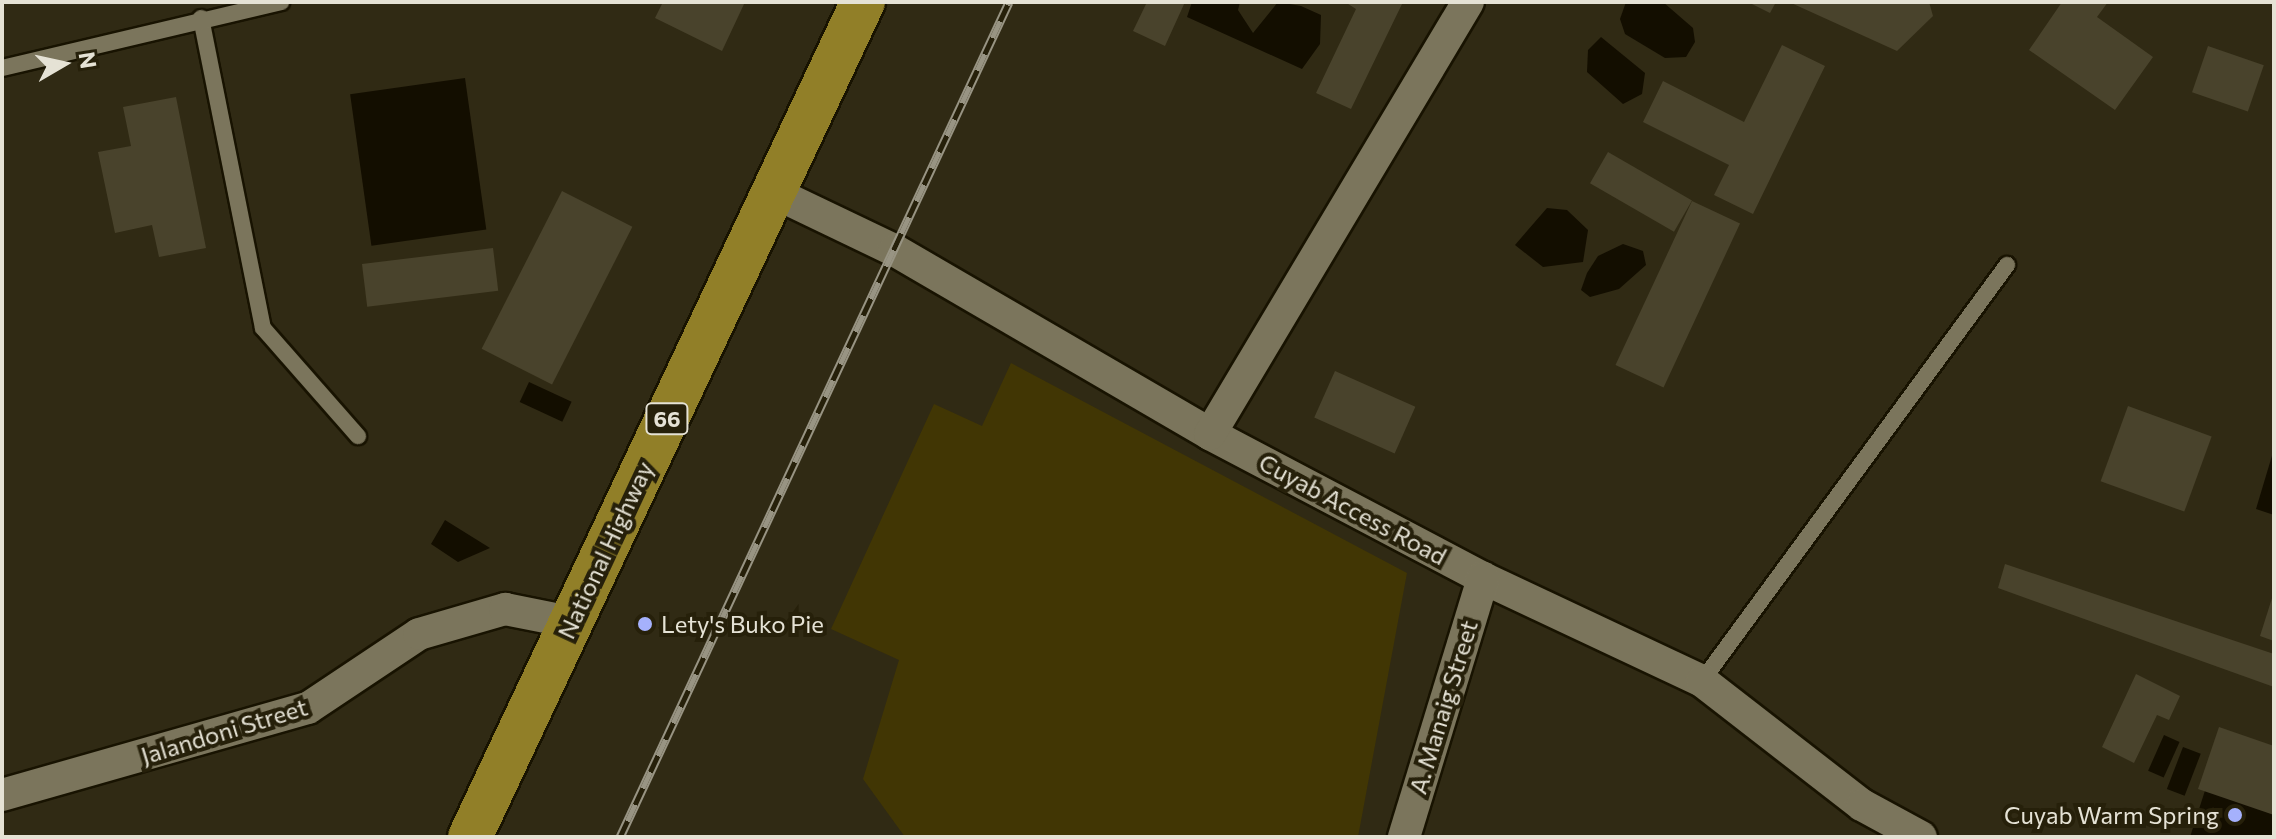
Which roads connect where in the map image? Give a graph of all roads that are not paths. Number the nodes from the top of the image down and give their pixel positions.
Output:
1 (281, 2) edge
2 (863, 2) edge
3 (1468, 2) edge
4 (201, 18) junction
5 (2, 68) edge
6 (775, 193) junction
7 (2007, 265) dead end
8 (1210, 434) junction
9 (358, 436) dead end
10 (1483, 578) junction
11 (570, 622) junction
12 (1702, 681) junction
13 (2, 795) edge
14 (470, 837) edge
15 (1404, 837) edge
16 (1921, 837) edge

1 - 4 lane
2 - 6 main road, National Highway / 66
3 - 8 street
4 - 5 lane
4 - 9 lane
6 - 8 street, Cuyab Access Road
6 - 11 main road, National Highway / 66
7 - 12 lane
8 - 10 street, Cuyab Access Road
10 - 12 street, Cuyab Access Road
10 - 15 street, A. Manaig Street
11 - 13 street, Jalandoni Street
11 - 14 main road, National Highway / 66
12 - 16 street, Cuyab Access Road

